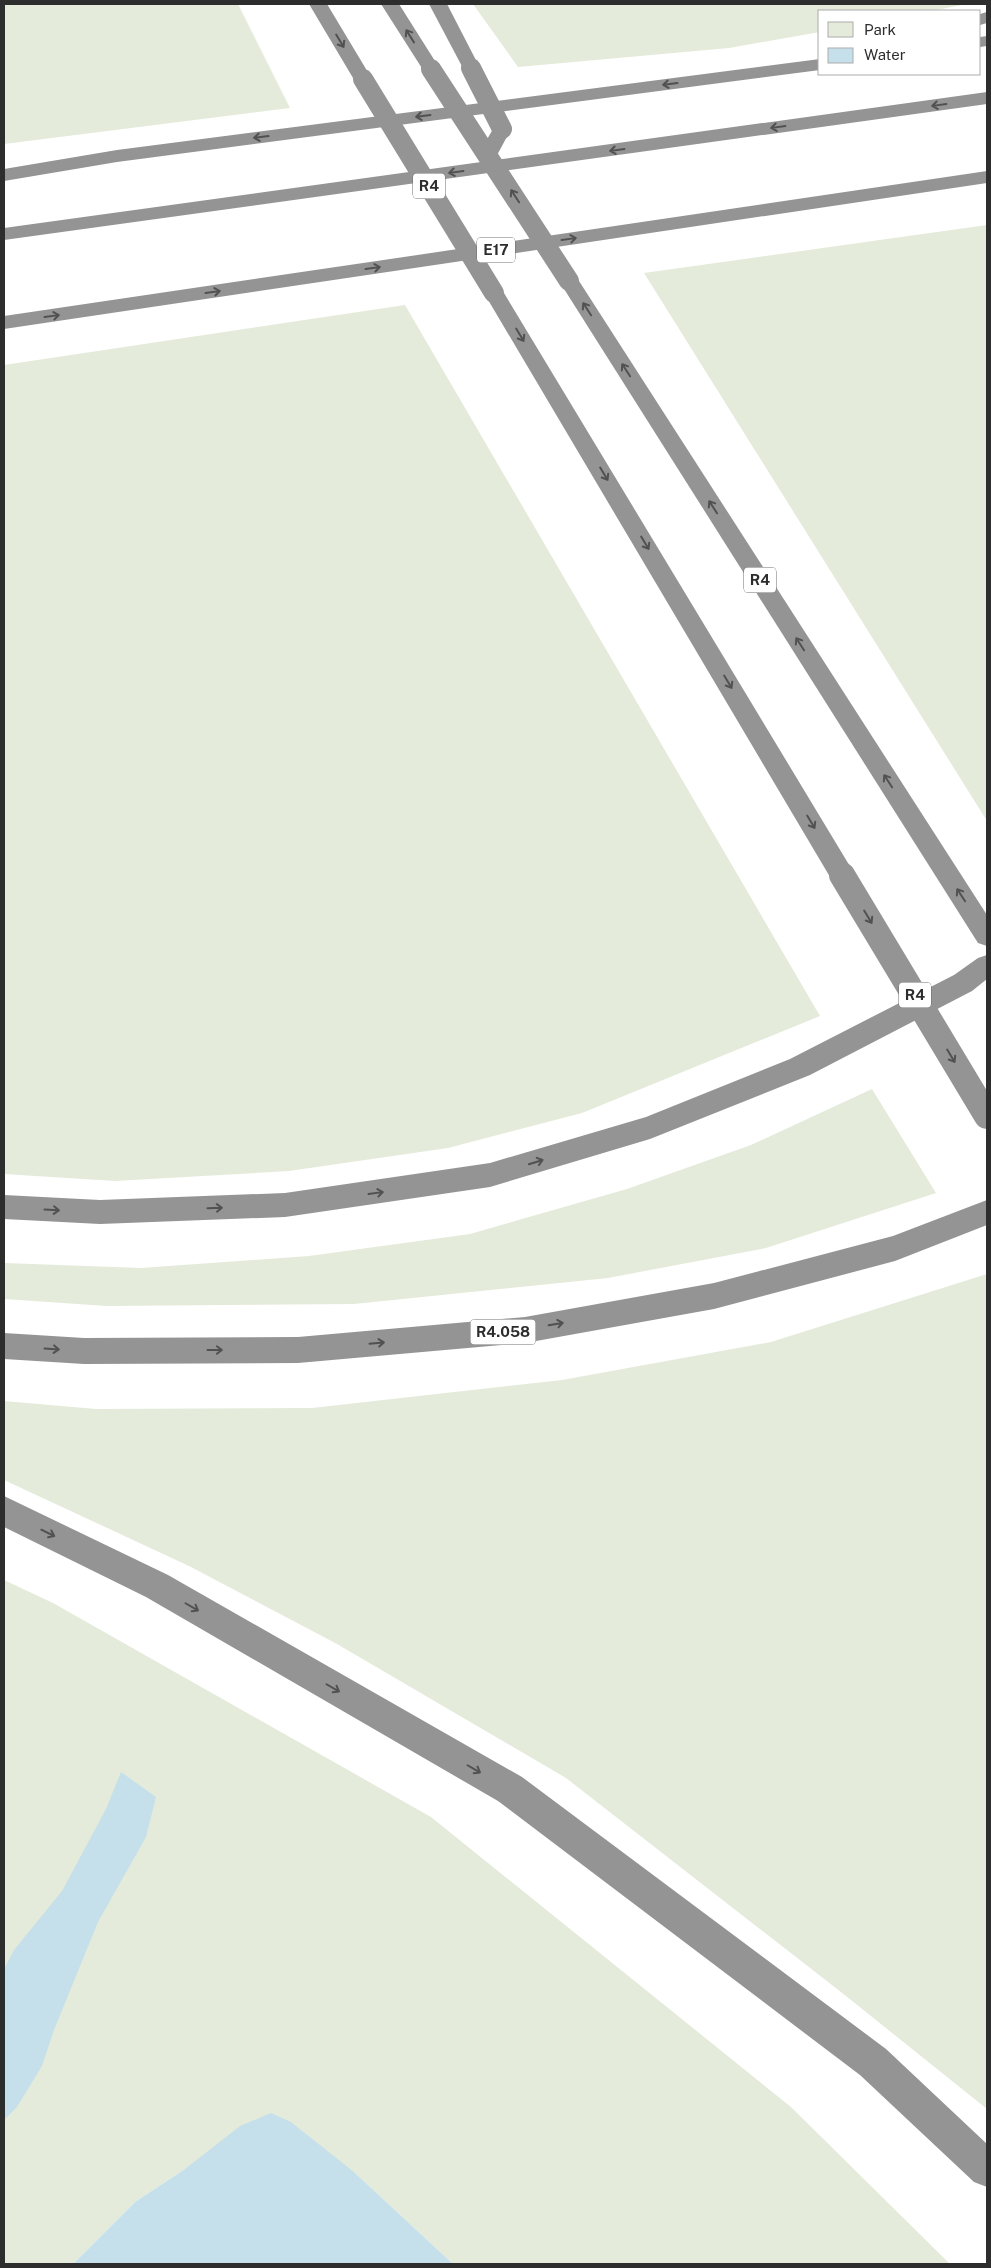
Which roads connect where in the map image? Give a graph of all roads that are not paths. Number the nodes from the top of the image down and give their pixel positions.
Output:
1 (318, 4) edge
2 (390, 4) edge
3 (438, 4) edge
4 (818, 50) edge
5 (818, 64) edge
6 (719, 77) junction
7 (987, 98) edge
8 (488, 155) junction
9 (117, 156) junction
10 (4, 164) edge
11 (4, 175) edge
12 (987, 177) edge
13 (4, 234) edge
14 (4, 323) edge
15 (987, 936) edge
16 (987, 965) edge
17 (987, 1116) edge
18 (4, 1207) edge
19 (987, 1212) edge
20 (4, 1346) edge
21 (4, 1511) edge
22 (987, 2170) edge

1 -> 17 highway, R4, bridge
8 -> 2 highway, R4, bridge
3 - 8 highway, bridge
4 - 6 highway
5 - 6 highway
6 -> 9 highway
7 -> 13 highway
15 -> 8 highway, R4, bridge
9 - 10 highway
9 - 11 highway
14 -> 12 highway, E17
18 -> 16 highway
20 -> 19 highway, R4.058
21 -> 22 highway

